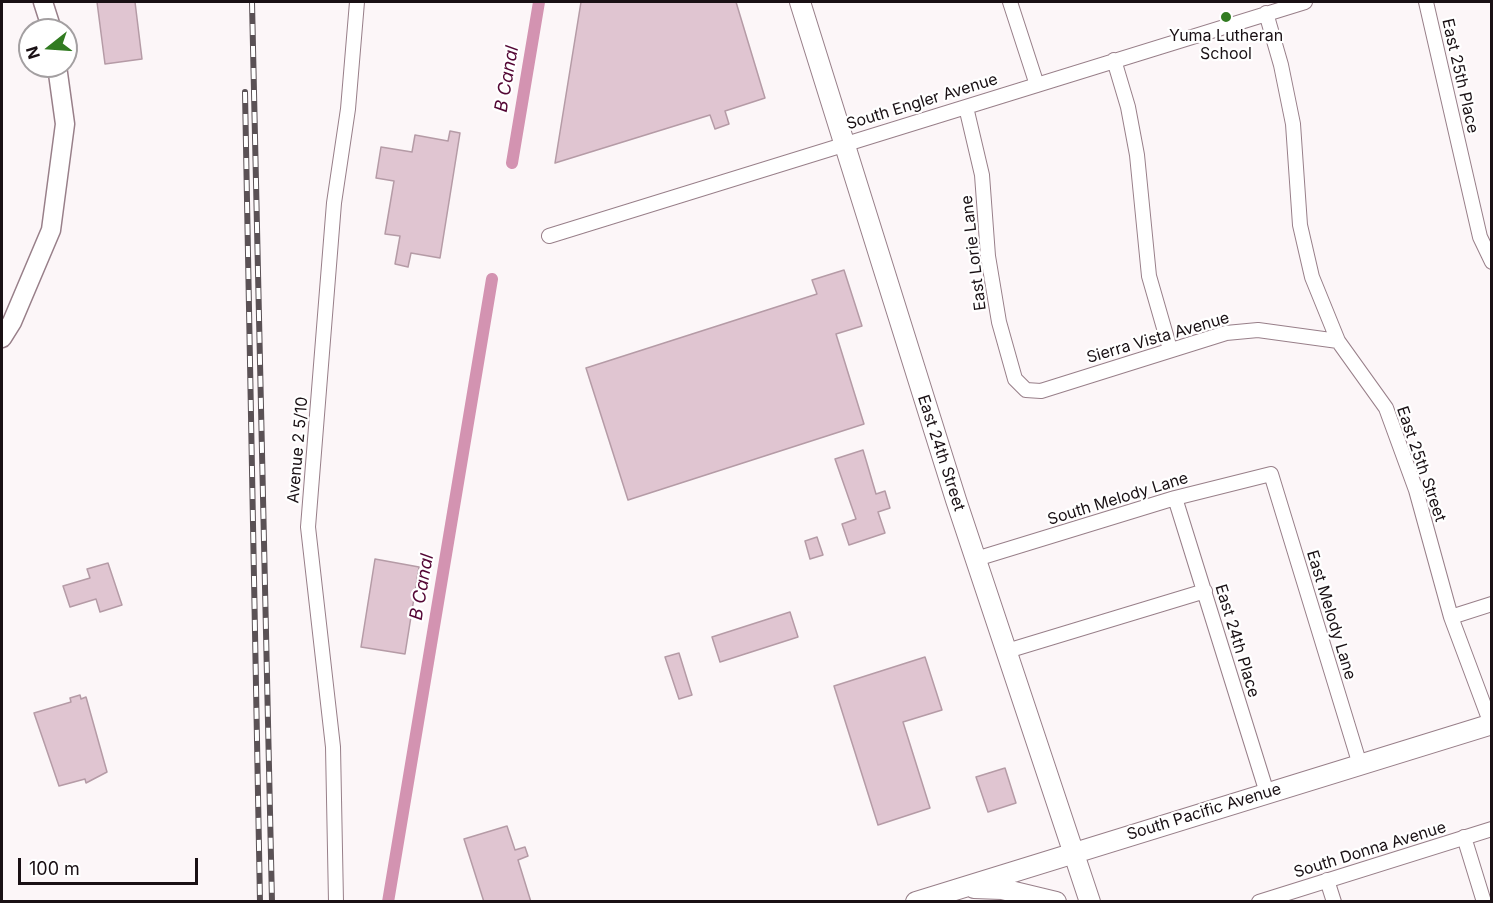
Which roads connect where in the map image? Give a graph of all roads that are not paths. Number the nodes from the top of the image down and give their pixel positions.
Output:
1 (44, 2) edge
2 (357, 2) edge
3 (800, 2) edge
4 (1010, 2) edge
5 (1305, 2) edge
6 (1426, 2) edge
7 (1266, 14) junction
8 (49, 18) edge
9 (1114, 60) junction
10 (59, 78) edge
11 (1037, 85) junction
12 (966, 107) junction
13 (844, 143) junction
14 (549, 236) dead end
15 (1491, 262) edge
16 (2, 338) edge
17 (1338, 341) junction
18 (1170, 349) junction
19 (1026, 390) joint
20 (1271, 474) joint
21 (1175, 498) junction
22 (976, 559) junction
23 (1205, 591) junction
24 (1491, 604) edge
25 (1451, 617) junction
26 (1007, 651) junction
27 (1491, 724) edge
28 (1360, 765) junction
29 (1267, 794) junction
30 (1491, 829) edge
31 (1464, 837) junction
32 (1075, 852) junction
33 (1328, 880) junction
34 (959, 888) junction
35 (336, 902) edge
36 (916, 902) edge
37 (1056, 902) edge
38 (1090, 902) edge
39 (1259, 902) edge
40 (1334, 902) edge
41 (1484, 902) edge

1 - 8 street
2 - 35 street, Avenue 2 5/10
3 - 13 main road, East 24th Street
4 - 11 street
5 - 7 street, South Engler Avenue
6 - 15 street, East 25th Place
7 - 9 street, South Engler Avenue
7 - 17 street, East 25th Street
9 - 11 street, South Engler Avenue
9 - 18 street
10 - 16 street
11 - 12 street, South Engler Avenue
12 - 13 street, South Engler Avenue
12 - 19 street, East Lorie Lane
13 - 14 street, South Engler Avenue
13 - 22 main road, East 24th Street
17 - 18 street, Sierra Vista Avenue
17 - 25 street, East 25th Street
18 - 19 street, Sierra Vista Avenue
20 - 21 street, South Melody Lane
20 - 28 street, East Melody Lane
21 - 22 street, South Melody Lane
21 - 23 street, East 24th Place
22 - 26 main road, East 24th Street
23 - 26 street
23 - 29 street, East 24th Place
24 - 25 street
25 - 27 street, East 25th Street
26 - 32 main road, East 24th Street
27 - 28 main road, South Pacific Avenue
28 - 29 main road, South Pacific Avenue
29 - 32 main road, South Pacific Avenue
30 - 31 street, South Donna Avenue
31 - 33 street, South Donna Avenue
31 - 41 street
32 - 34 main road, South Pacific Avenue
32 - 38 main road, East 24th Street
33 - 39 street, South Donna Avenue
33 - 40 street
34 - 36 main road, South Pacific Avenue
34 - 37 main road

